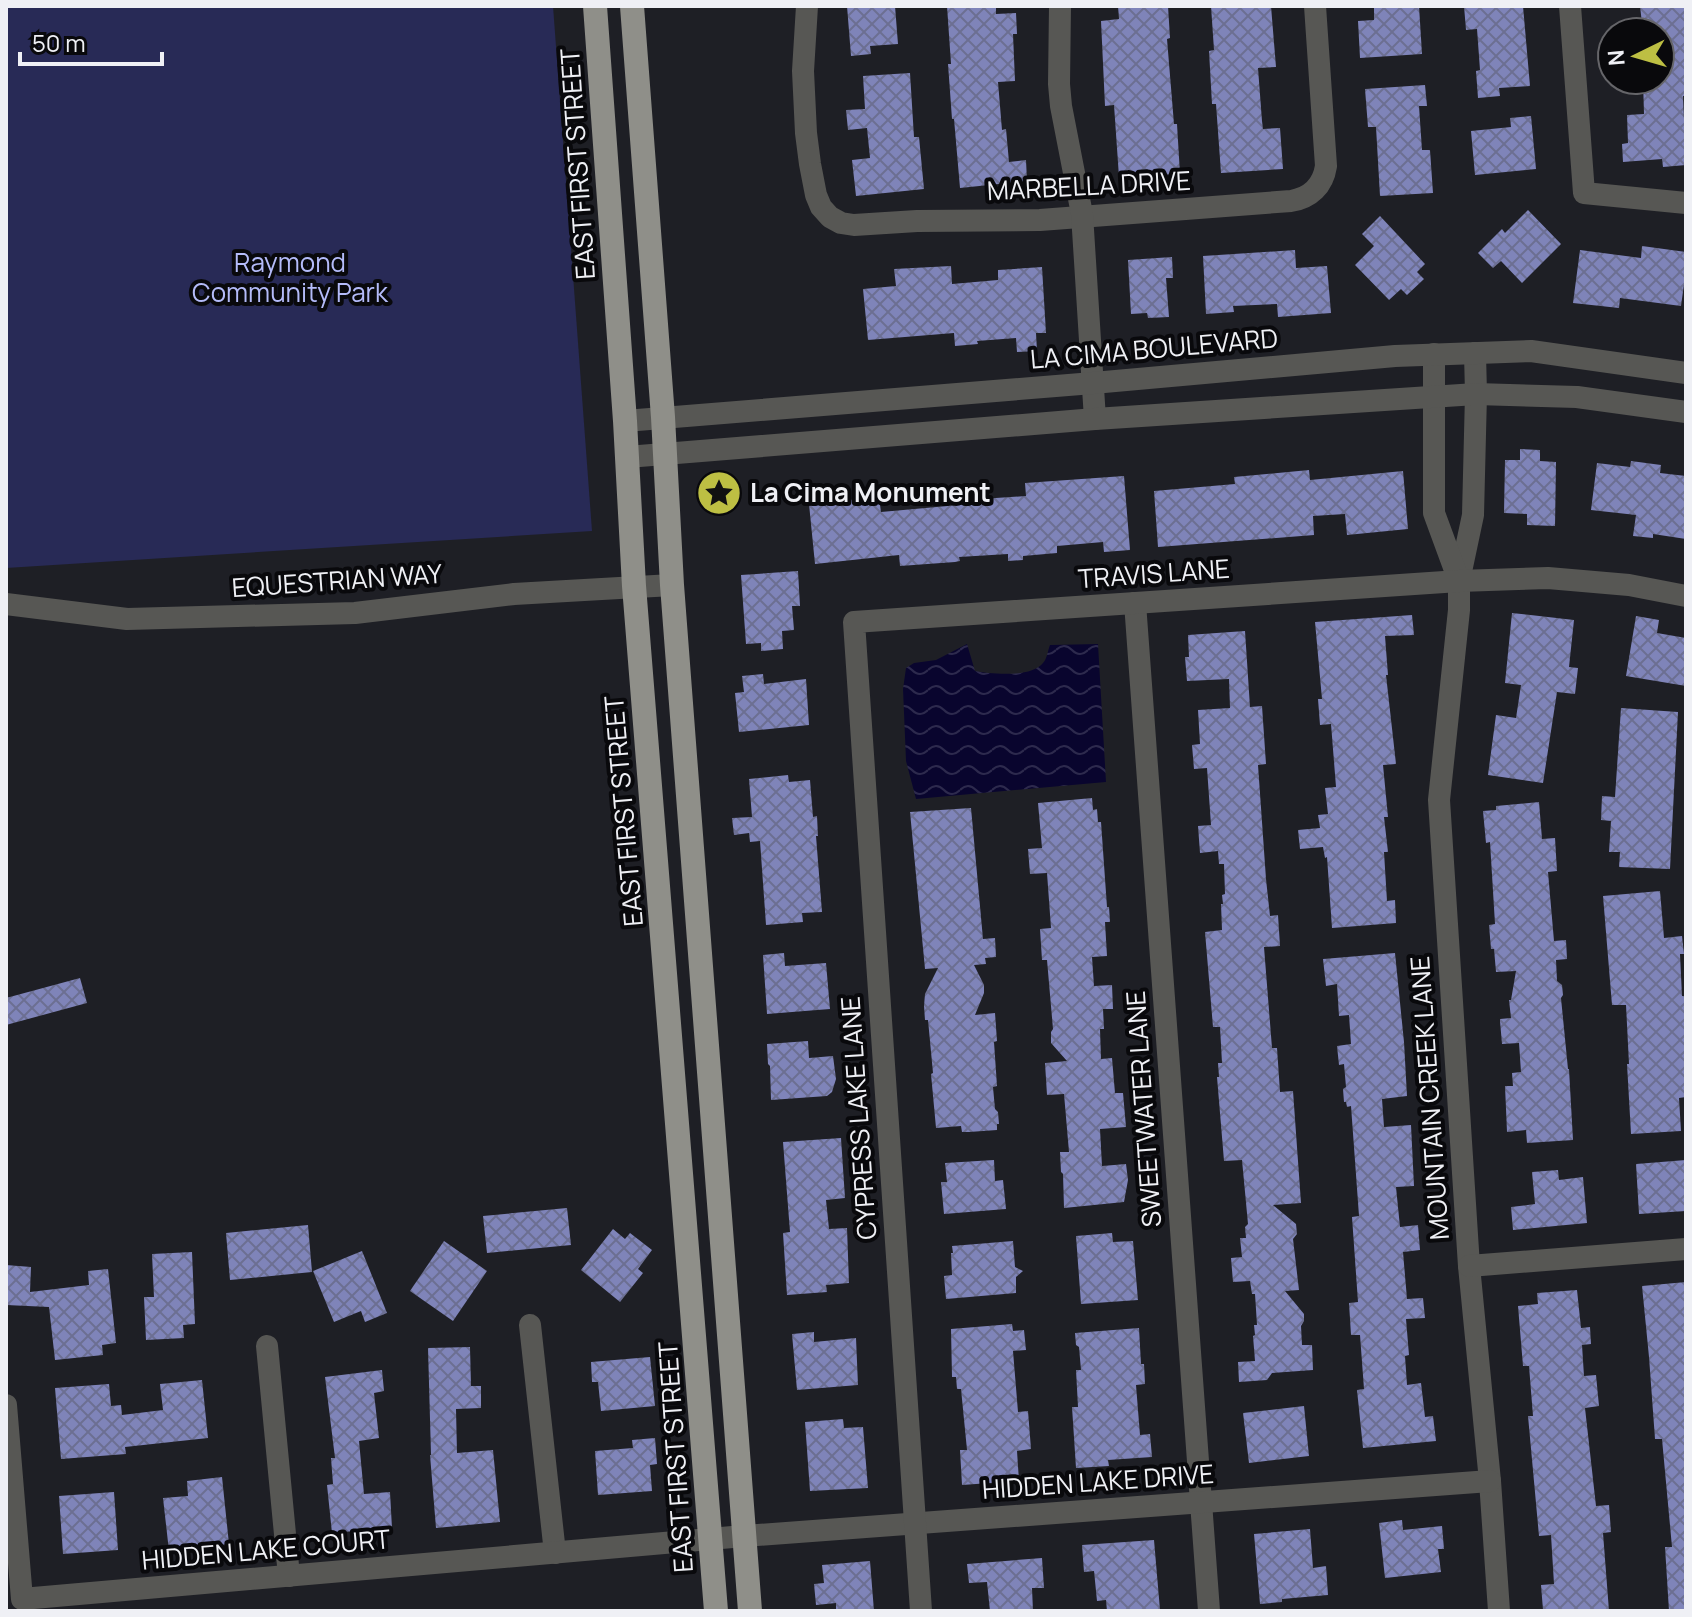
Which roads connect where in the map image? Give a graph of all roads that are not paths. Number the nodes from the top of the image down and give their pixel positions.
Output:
1 (595, 6) edge
2 (632, 6) edge
3 (807, 6) edge
4 (1060, 6) edge
5 (1315, 6) edge
6 (1570, 6) edge
7 (1686, 203) edge
8 (1082, 217) junction
9 (1475, 353) junction
10 (1434, 354) junction
11 (1686, 373) edge
12 (1093, 383) junction
13 (1476, 394) junction
14 (1434, 397) junction
15 (1686, 412) edge
16 (663, 417) junction
17 (1095, 419) junction
18 (625, 421) junction
19 (665, 455) junction
20 (627, 457) junction
21 (1459, 581) junction
22 (672, 585) junction
23 (634, 586) junction
24 (1686, 596) edge
25 (1135, 603) junction
26 (6, 604) edge
27 (854, 622) joint
28 (1686, 1249) edge
29 (1469, 1266) junction
30 (530, 1325) dead end
31 (267, 1346) dead end
32 (6, 1405) edge
33 (1490, 1481) junction
34 (1201, 1502) junction
35 (914, 1524) junction
36 (744, 1536) junction
37 (711, 1539) junction
38 (555, 1553) junction
39 (289, 1576) junction
40 (716, 1611) edge
41 (750, 1611) edge
42 (921, 1611) edge
43 (1209, 1611) edge
44 (1499, 1611) edge

1 - 18 main road, EAST FIRST STREET
2 - 16 main road
3 - 8 street, MARBELLA DRIVE
4 - 8 street
5 - 8 street, MARBELLA DRIVE
6 - 7 street
8 - 12 street
9 - 10 street, LA CIMA BOULEVARD
9 - 11 street, LA CIMA BOULEVARD
9 - 13 street, MOUNTAIN CREEK LANE
10 - 12 street, LA CIMA BOULEVARD
10 - 14 street, MOUNTAIN CREEK LANE
12 - 16 street, LA CIMA BOULEVARD
12 - 17 street
13 - 14 street
13 - 15 street
13 - 21 street, MOUNTAIN CREEK LANE
14 - 17 street
14 - 21 street, MOUNTAIN CREEK LANE
16 - 18 street, LA CIMA BOULEVARD
16 - 19 main road
17 - 19 street
18 - 20 main road, EAST FIRST STREET
19 - 20 street
19 - 22 main road
20 - 23 main road, EAST FIRST STREET
21 - 24 street, TRAVIS LANE
21 - 25 street, TRAVIS LANE
21 - 29 street, MOUNTAIN CREEK LANE
22 - 23 street, EQUESTRIAN WAY
22 - 36 main road
23 - 26 street, EQUESTRIAN WAY
23 - 37 main road, EAST FIRST STREET
25 - 27 street, TRAVIS LANE
25 - 34 street, SWEETWATER LANE
27 - 35 street, CYPRESS LAKE LANE
28 - 29 street
29 - 33 street, MOUNTAIN CREEK LANE
30 - 38 street
31 - 39 street
32 - 39 street, HIDDEN LAKE COURT
33 - 34 street, HIDDEN LAKE DRIVE
33 - 44 street, MOUNTAIN CREEK LANE
34 - 35 street, HIDDEN LAKE DRIVE
34 - 43 street, SWEETWATER LANE
35 - 36 street, HIDDEN LAKE DRIVE
35 - 42 street, CYPRESS LAKE LANE
36 - 37 street, HIDDEN LAKE DRIVE
36 - 41 main road
37 - 38 street, HIDDEN LAKE COURT
37 - 40 main road, EAST FIRST STREET
38 - 39 street, HIDDEN LAKE COURT

